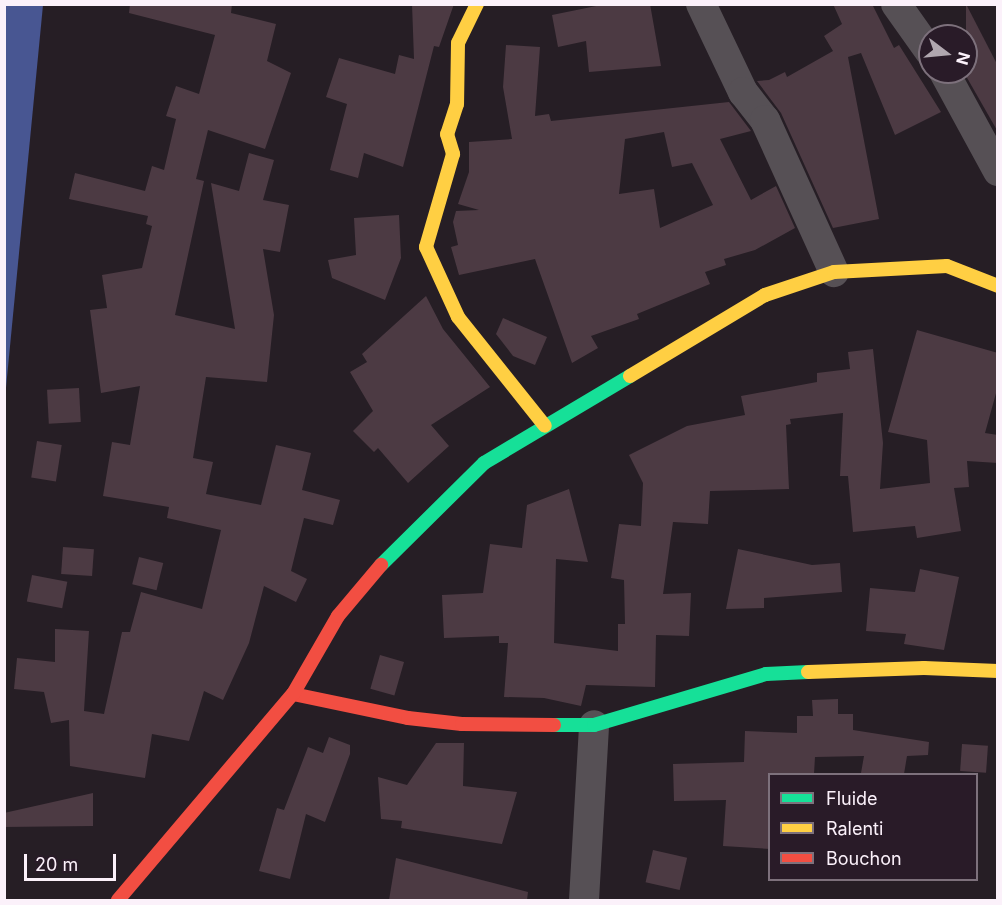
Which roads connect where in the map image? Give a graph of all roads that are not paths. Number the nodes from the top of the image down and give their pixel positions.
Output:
1 (477, 4) edge
2 (701, 4) edge
3 (896, 4) edge
4 (918, 35) edge
5 (951, 84) edge
6 (998, 171) edge
7 (834, 272) junction
8 (996, 280) edge
9 (545, 426) junction
10 (998, 671) edge
11 (293, 694) junction
12 (594, 725) junction
13 (118, 900) edge
14 (584, 900) edge

1 - 9 main road
2 - 7 street
3 - 4 street
5 - 6 street
7 - 8 main road
7 - 9 main road
9 - 11 main road
10 - 12 main road
11 - 12 main road
11 - 13 main road
12 - 14 street

